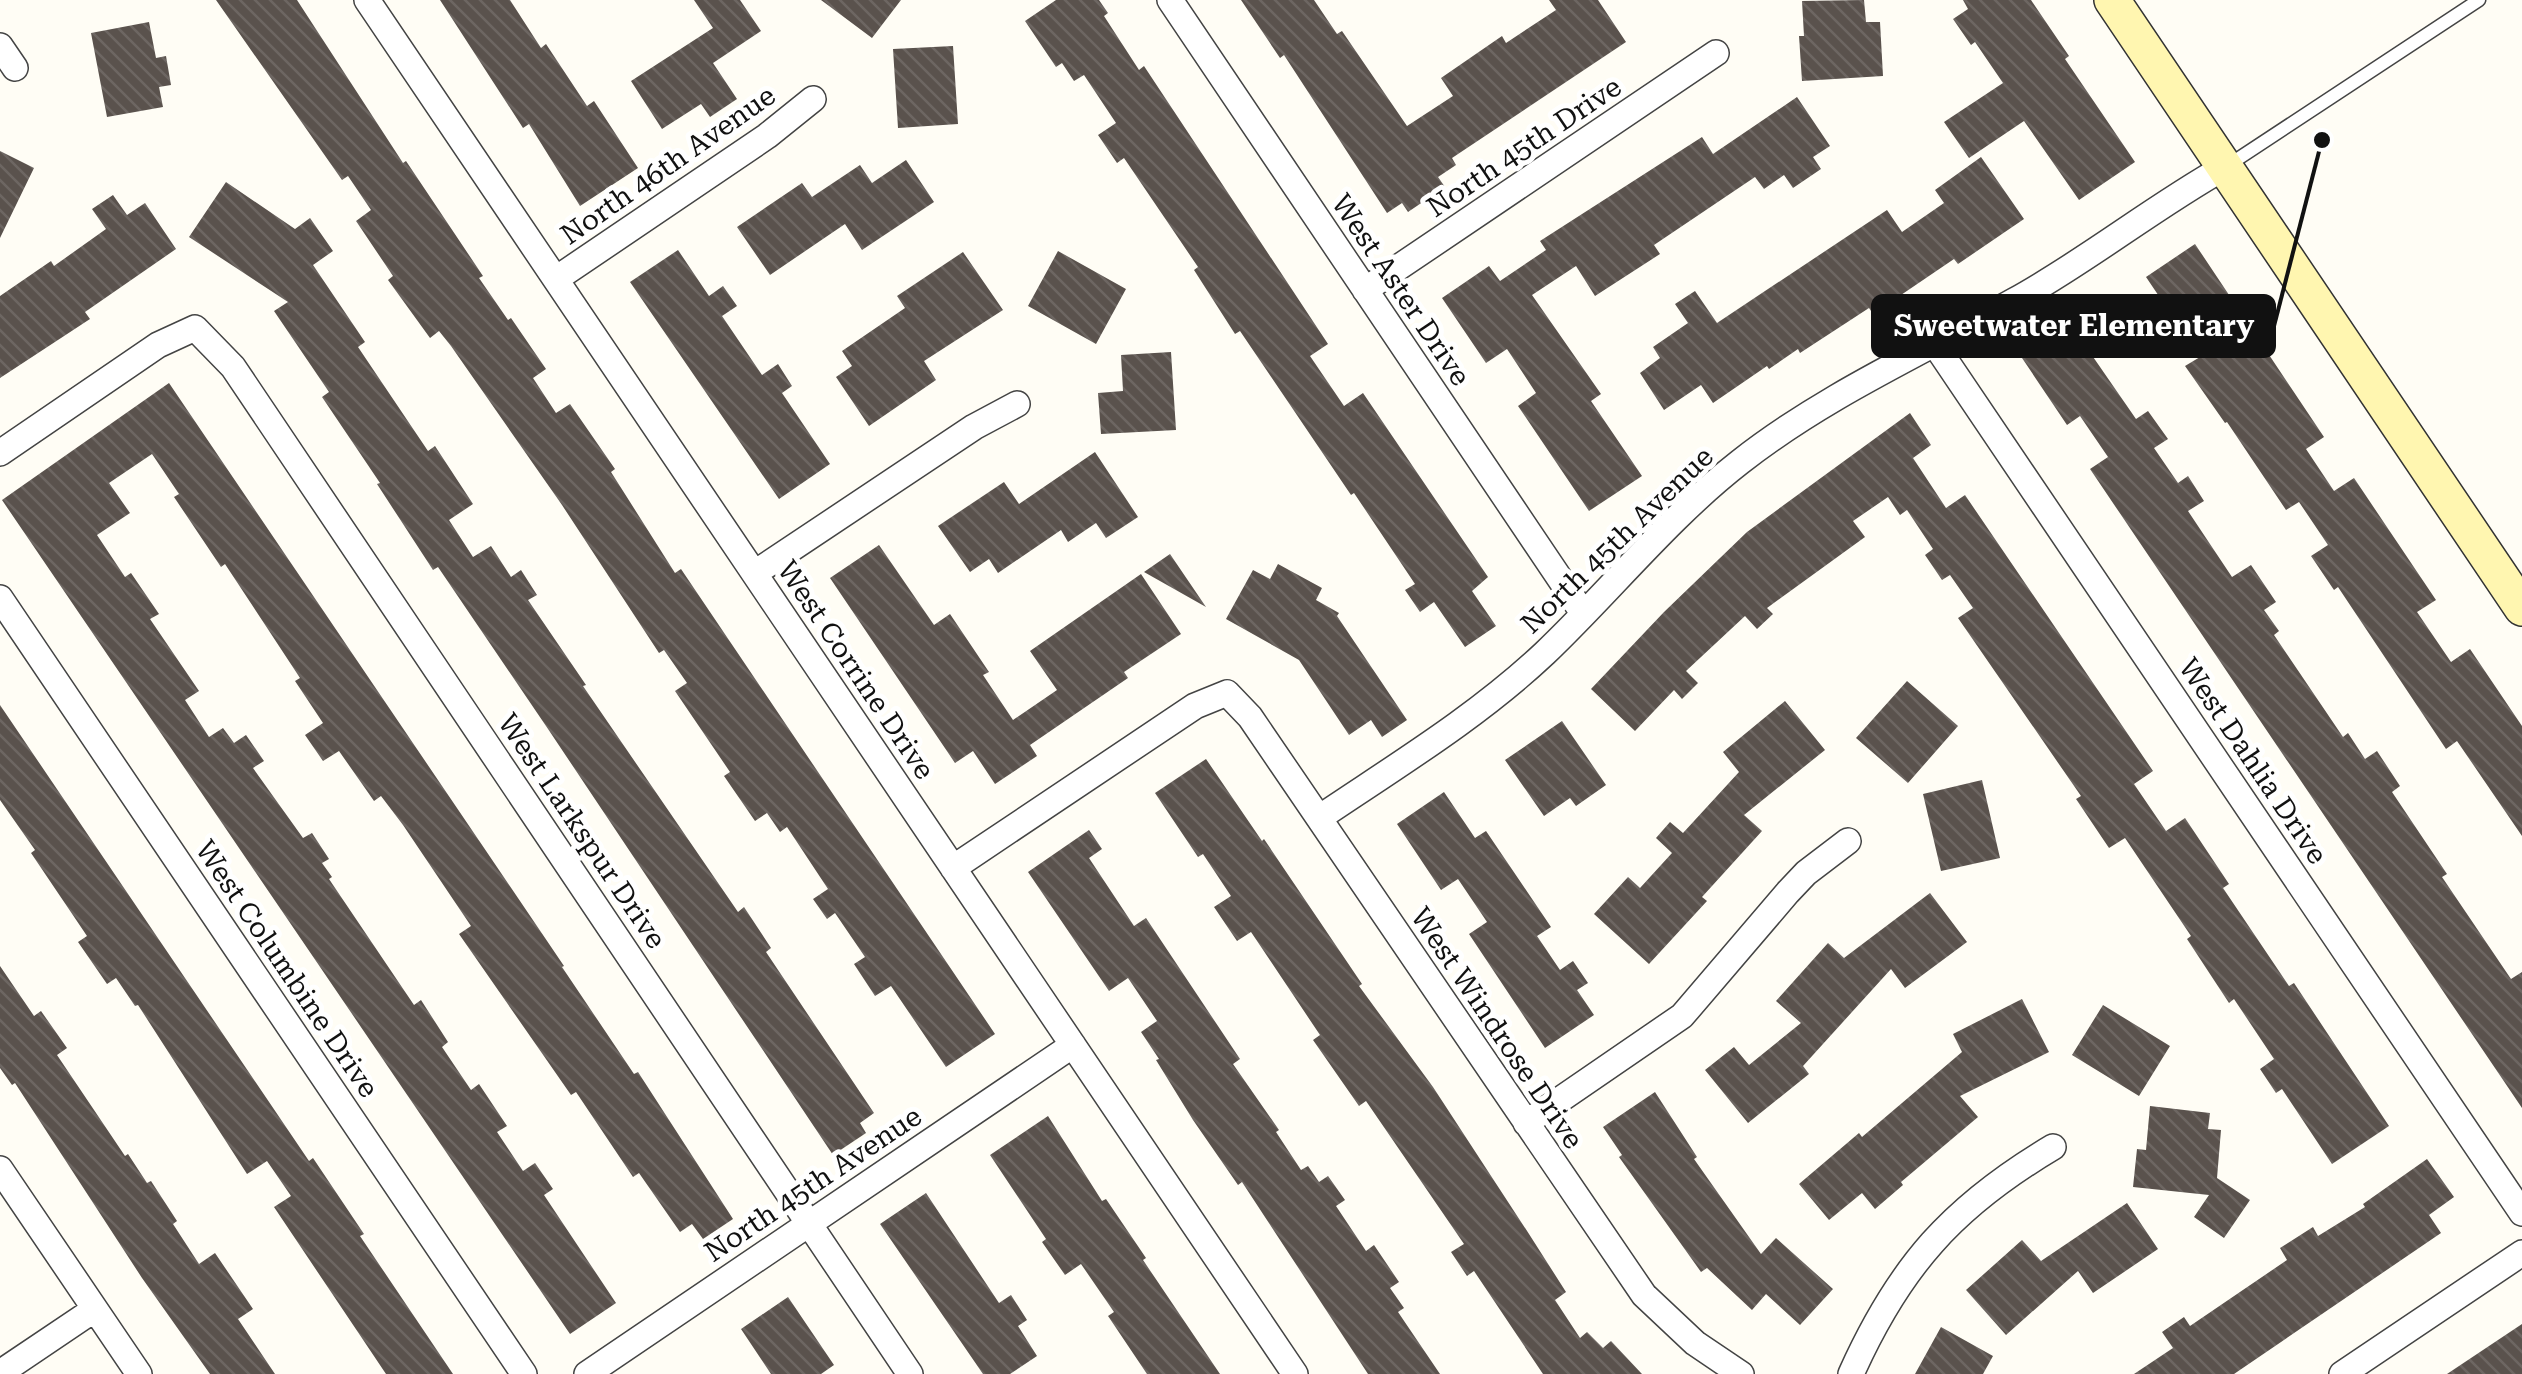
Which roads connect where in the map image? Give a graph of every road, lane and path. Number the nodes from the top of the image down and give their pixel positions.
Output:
1 (367, 0) edge
2 (1170, 0) edge
3 (2112, 0) edge
4 (2479, 0) edge
5 (0, 46) edge
6 (1716, 53) dead end
7 (15, 68) dead end
8 (813, 100) dead end
9 (2225, 168) junction
10 (556, 279) junction
11 (1365, 290) junction
12 (1934, 343) junction
13 (1018, 404) dead end
14 (0, 452) edge
15 (754, 573) junction
16 (0, 598) edge
17 (2522, 608) edge
18 (1583, 613) junction
19 (1319, 818) junction
20 (1848, 841) dead end
21 (954, 868) junction
22 (1073, 1044) junction
23 (1526, 1123) junction
24 (2052, 1148) dead end
25 (0, 1170) edge
26 (2522, 1213) edge
27 (808, 1223) junction
28 (2522, 1253) edge
29 (95, 1309) junction
30 (0, 1374) edge
31 (139, 1374) edge
32 (524, 1374) edge
33 (587, 1374) edge
34 (910, 1374) edge
35 (1296, 1374) edge
36 (1742, 1374) edge
37 (1850, 1374) edge
38 (2342, 1374) edge

1 - 10 street, West Corrine Drive
2 - 11 street, West Aster Drive
3 - 9 street
4 - 9 lane
5 - 7 street
6 - 11 street, North 45th Drive
8 - 10 street, North 46th Avenue
9 - 12 street, North 45th Avenue
9 - 17 street
10 - 15 street, West Corrine Drive
11 - 18 street, West Aster Drive
12 - 18 street, North 45th Avenue
12 - 26 street, West Dahlia Drive
13 - 15 street
14 - 27 street, West Larkspur Drive
15 - 21 street, West Corrine Drive
16 - 32 street, West Columbine Drive
18 - 19 street, North 45th Avenue
19 - 21 street, West Windrose Drive
19 - 23 street, West Windrose Drive
20 - 23 street
21 - 22 street, West Corrine Drive
22 - 27 street, North 45th Avenue
22 - 35 street, West Corrine Drive
23 - 36 street, West Windrose Drive
24 - 37 street
25 - 29 street
27 - 33 street, North 45th Avenue
27 - 34 street, West Larkspur Drive
28 - 38 street
29 - 30 street
29 - 31 street

